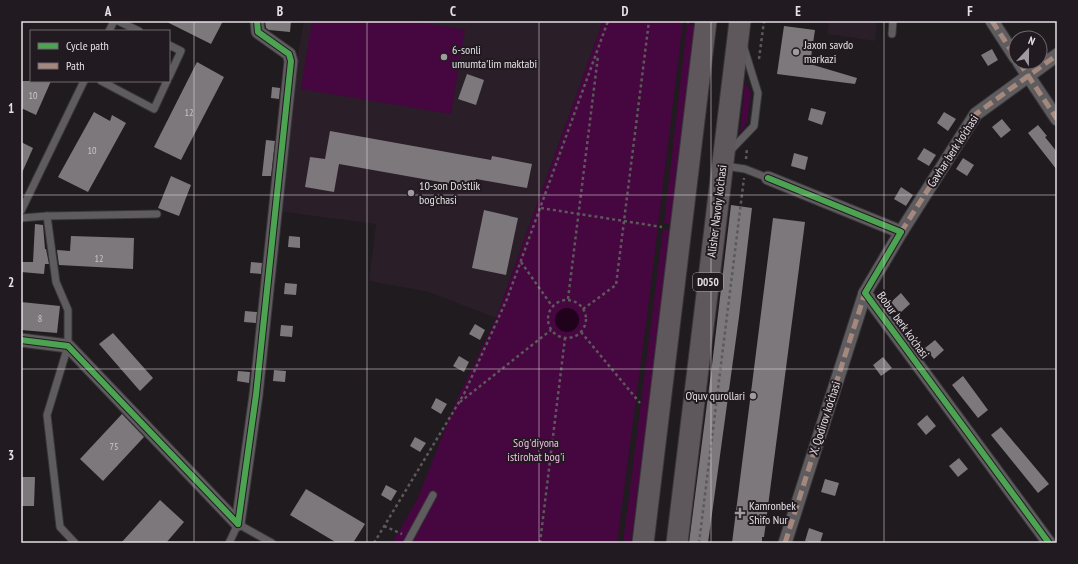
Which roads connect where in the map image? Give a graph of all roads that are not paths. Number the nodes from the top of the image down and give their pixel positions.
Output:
1 (114, 21) edge
2 (118, 21) edge
3 (258, 21) edge
4 (706, 21) edge
5 (893, 21) edge
6 (992, 21) edge
7 (739, 26) edge
8 (110, 30) edge
9 (137, 30) edge
10 (892, 34) dead end
11 (170, 46) edge
12 (1008, 46) edge
13 (1057, 55) edge
14 (1024, 70) edge
15 (170, 75) edge
16 (1028, 76) junction
17 (84, 82) edge
18 (103, 82) edge
19 (167, 82) edge
20 (1057, 119) edge
21 (723, 162) junction
22 (768, 178) joint
23 (21, 211) edge
24 (157, 214) dead end
25 (47, 216) junction
26 (21, 218) edge
27 (901, 232) junction
28 (865, 293) junction
29 (21, 340) edge
30 (68, 346) junction
31 (434, 495) dead end
32 (238, 524) junction
33 (75, 543) edge
34 (229, 543) edge
35 (272, 543) edge
36 (407, 543) edge
37 (643, 543) edge
38 (677, 543) edge
39 (785, 543) edge
40 (1049, 543) edge

1 - 8 lane
2 - 9 lane
3 - 32 street
4 - 37 main road, D050
5 - 10 lane
6 - 12 street
7 - 21 main road, Alisher Navoiy ko'chasi / D050
11 - 15 lane
13 - 16 street, Gavhar berk ko'chasi
14 - 16 street
16 - 20 street
16 - 27 street, Gavhar berk ko'chasi
17 - 23 lane
18 - 19 lane
21 - 22 lane
21 - 38 main road, Alisher Navoiy ko'chasi / D050
22 - 27 street
24 - 25 lane
25 - 26 lane
25 - 30 lane
27 - 28 street, Bobur berk ko'chasi
28 - 39 street, X. Qodirov ko'chasi
28 - 40 street, Bobur berk ko'chasi
29 - 30 street
30 - 32 street
30 - 33 lane
31 - 36 lane
32 - 34 lane
32 - 35 lane

